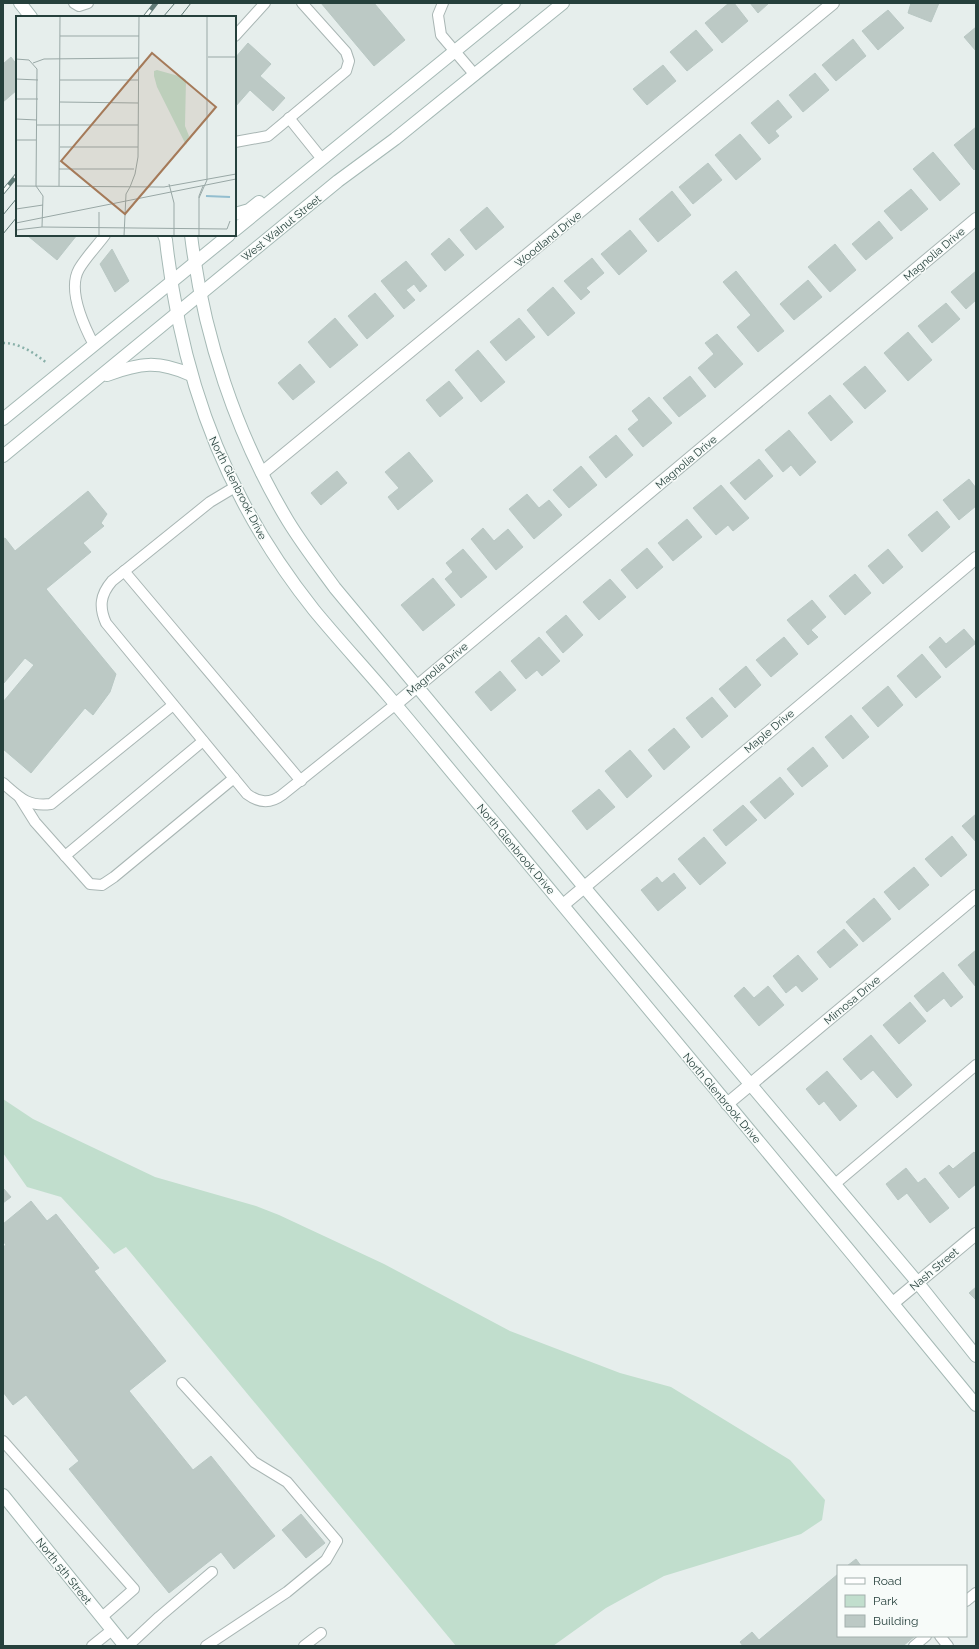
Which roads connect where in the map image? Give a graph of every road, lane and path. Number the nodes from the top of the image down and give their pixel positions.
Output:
1 (74, 3) edge
2 (88, 3) edge
3 (265, 3) edge
4 (302, 3) edge
5 (443, 3) edge
6 (514, 3) edge
7 (563, 3) edge
8 (833, 3) edge
9 (22, 4) edge
10 (30, 16) edge
11 (236, 35) edge
12 (454, 52) junction
13 (475, 75) junction
14 (289, 118) junction
15 (236, 142) edge
16 (322, 159) junction
17 (236, 214) edge
18 (976, 219) edge
19 (236, 229) edge
20 (104, 236) edge
21 (164, 236) edge
22 (191, 236) edge
23 (228, 236) edge
24 (194, 264) junction
25 (170, 283) junction
26 (200, 294) junction
27 (176, 314) junction
28 (3, 343) edge
29 (94, 345) junction
30 (47, 363) dead end
31 (191, 375) junction
32 (97, 379) junction
33 (3, 419) edge
34 (3, 456) edge
35 (262, 473) junction
36 (235, 487) junction
37 (976, 558) edge
38 (124, 571) junction
39 (418, 685) junction
40 (396, 704) junction
41 (173, 705) junction
42 (203, 741) junction
43 (234, 778) junction
44 (301, 781) junction
45 (3, 784) edge
46 (20, 798) junction
47 (65, 856) junction
48 (584, 887) junction
49 (976, 896) edge
50 (562, 905) junction
51 (976, 1065) edge
52 (751, 1084) junction
53 (727, 1104) junction
54 (835, 1184) junction
55 (976, 1234) edge
56 (918, 1283) junction
57 (893, 1303) junction
58 (976, 1356) edge
59 (182, 1383) dead end
60 (976, 1405) edge
61 (3, 1440) edge
62 (3, 1495) edge
63 (212, 1572) dead end
64 (976, 1593) edge
65 (967, 1600) edge
66 (102, 1617) junction
67 (112, 1630) junction
68 (321, 1633) dead end
69 (925, 1637) edge
70 (941, 1637) edge
71 (92, 1646) edge
72 (125, 1646) edge
73 (128, 1646) edge
74 (206, 1646) edge
75 (304, 1646) edge
76 (914, 1646) edge
77 (948, 1646) edge

1 - 2 lane
3 - 11 lane
4 - 14 lane
5 - 12 lane
6 - 12 main road
7 - 13 main road, West Walnut Street
8 - 35 main road, Woodland Drive
9 - 10 main road
12 - 13 lane
12 - 16 main road
13 - 26 main road, West Walnut Street
14 - 15 lane
14 - 16 lane
16 - 17 main road
16 - 19 main road
18 - 39 main road, Magnolia Drive
20 - 29 lane
21 - 25 main road, North Glenbrook Drive
22 - 24 main road
23 - 24 main road
24 - 25 main road
24 - 26 main road
25 - 27 main road, North Glenbrook Drive
25 - 29 main road
26 - 27 main road, West Walnut Street
26 - 35 main road
27 - 31 main road, North Glenbrook Drive
27 - 32 main road, West Walnut Street
28 - 30 path
29 - 33 main road
31 - 32 main road
31 - 36 main road, North Glenbrook Drive
32 - 34 main road, West Walnut Street
35 - 39 main road
36 - 38 lane
36 - 40 main road, North Glenbrook Drive
37 - 48 main road, Maple Drive
38 - 41 lane
38 - 44 lane
39 - 40 main road, Magnolia Drive
39 - 48 main road
40 - 44 lane
40 - 50 main road, North Glenbrook Drive
41 - 42 lane
41 - 46 lane
42 - 43 lane
42 - 47 lane
43 - 44 lane
43 - 47 lane
45 - 46 lane
46 - 47 lane
48 - 50 main road, Maple Drive
48 - 52 main road
49 - 52 main road, Mimosa Drive
50 - 53 main road, North Glenbrook Drive
51 - 54 lane
52 - 53 main road, Mimosa Drive
52 - 54 main road
53 - 57 main road, North Glenbrook Drive
54 - 56 main road
55 - 56 main road, Nash Street
56 - 57 main road, Nash Street
56 - 58 main road
57 - 60 main road, North Glenbrook Drive
59 - 74 lane
61 - 66 lane
62 - 66 main road, North 5th Street
63 - 73 lane
64 - 65 lane
66 - 67 main road, North 5th Street
67 - 71 lane
67 - 72 main road, North 5th Street
68 - 75 lane
69 - 76 lane
70 - 77 lane

